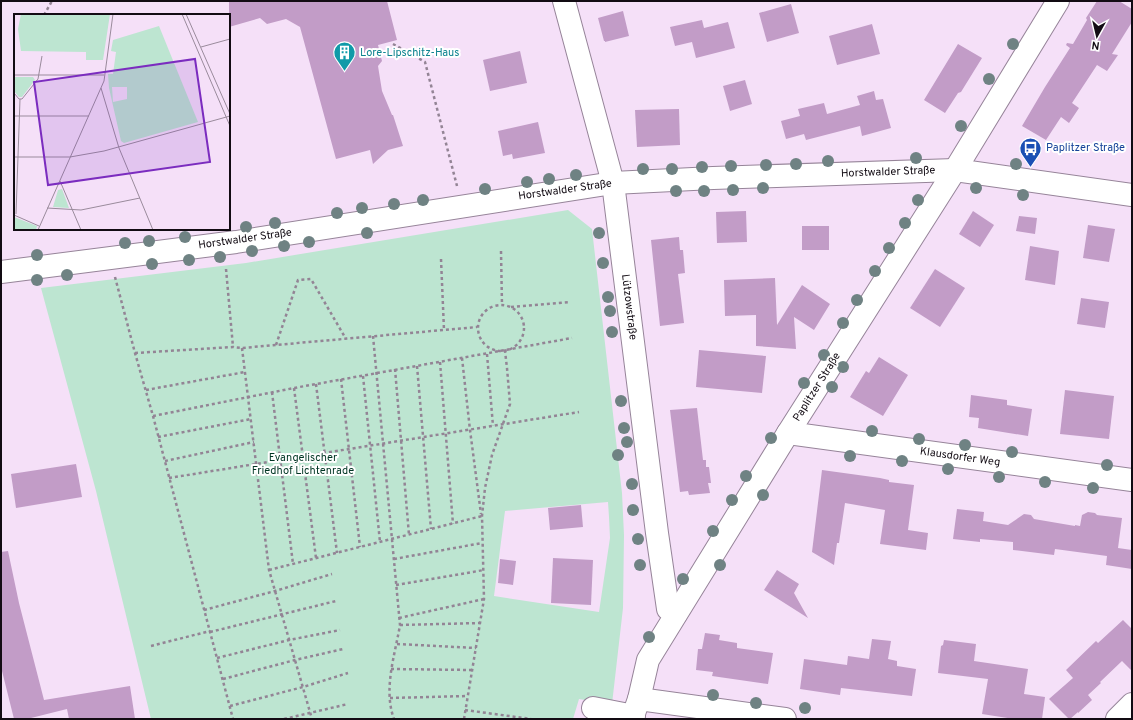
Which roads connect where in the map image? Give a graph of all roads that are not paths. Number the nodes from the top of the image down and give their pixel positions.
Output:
1 (564, 1) edge
2 (1050, 6) edge
3 (955, 170) junction
4 (613, 183) junction
5 (1132, 195) edge
6 (1, 272) edge
7 (788, 433) junction
8 (1132, 480) edge
9 (676, 614) junction
10 (1132, 704) edge
11 (593, 708) dead end
12 (635, 711) edge
13 (785, 719) edge
14 (1117, 719) edge

1 - 4 street, Lützowstraße
2 - 3 street, Paplitzer Straße
3 - 4 street, Horstwalder Straße
3 - 5 street, Horstwalder Straße
3 - 7 street, Paplitzer Straße
4 - 6 street, Horstwalder Straße
4 - 9 street, Lützowstraße
7 - 8 street, Klausdorfer Weg
7 - 9 street, Paplitzer Straße
9 - 12 street, Paplitzer Straße
10 - 14 street
11 - 12 street
12 - 13 street

